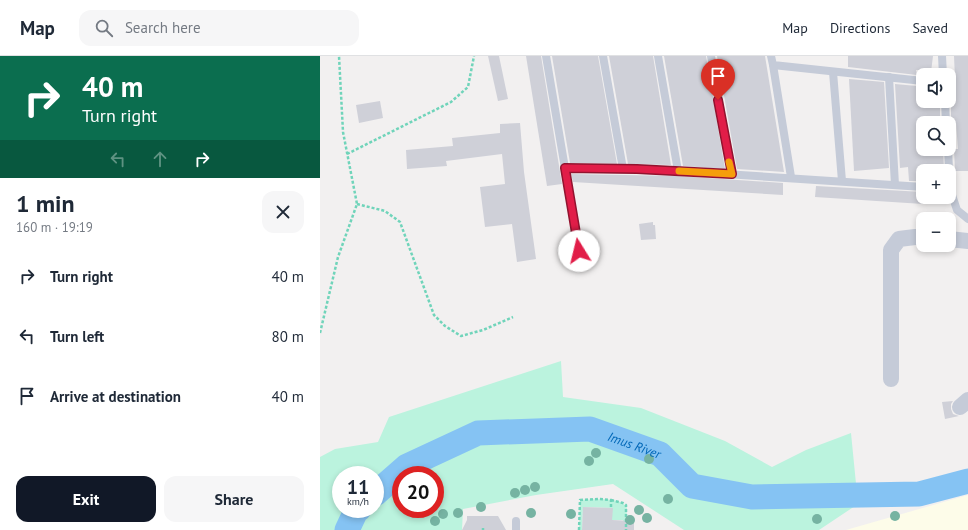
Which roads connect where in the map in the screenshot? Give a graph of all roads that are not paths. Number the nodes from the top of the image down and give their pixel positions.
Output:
1 (546, 56) edge
2 (603, 56) edge
3 (658, 56) edge
4 (711, 56) edge
5 (771, 56) edge
6 (942, 56) edge
7 (773, 65) junction
8 (943, 68) edge
9 (833, 72) junction
10 (889, 77) junction
11 (916, 80) edge
12 (565, 168) junction
13 (623, 169) junction
14 (678, 171) junction
15 (732, 174) junction
16 (791, 177) junction
17 (842, 181) junction
18 (896, 185) junction
19 (916, 186) edge
20 (955, 204) edge
21 (968, 219) edge
22 (916, 237) edge
23 (956, 240) edge
24 (968, 241) edge
25 (579, 251) dead end
26 (891, 379) dead end
27 (516, 521) dead end
28 (516, 530) edge

1 - 12 lane
2 - 13 lane
3 - 14 lane
4 - 15 lane
5 - 7 lane
6 - 8 lane
7 - 9 lane
7 - 16 lane
9 - 10 lane
9 - 17 lane
10 - 11 lane
10 - 18 lane
12 - 13 lane
12 - 25 lane
13 - 14 lane
14 - 15 lane
15 - 16 lane
16 - 17 lane
17 - 18 lane
18 - 19 lane
20 - 21 lane
22 - 26 street
23 - 24 street
27 - 28 lane

